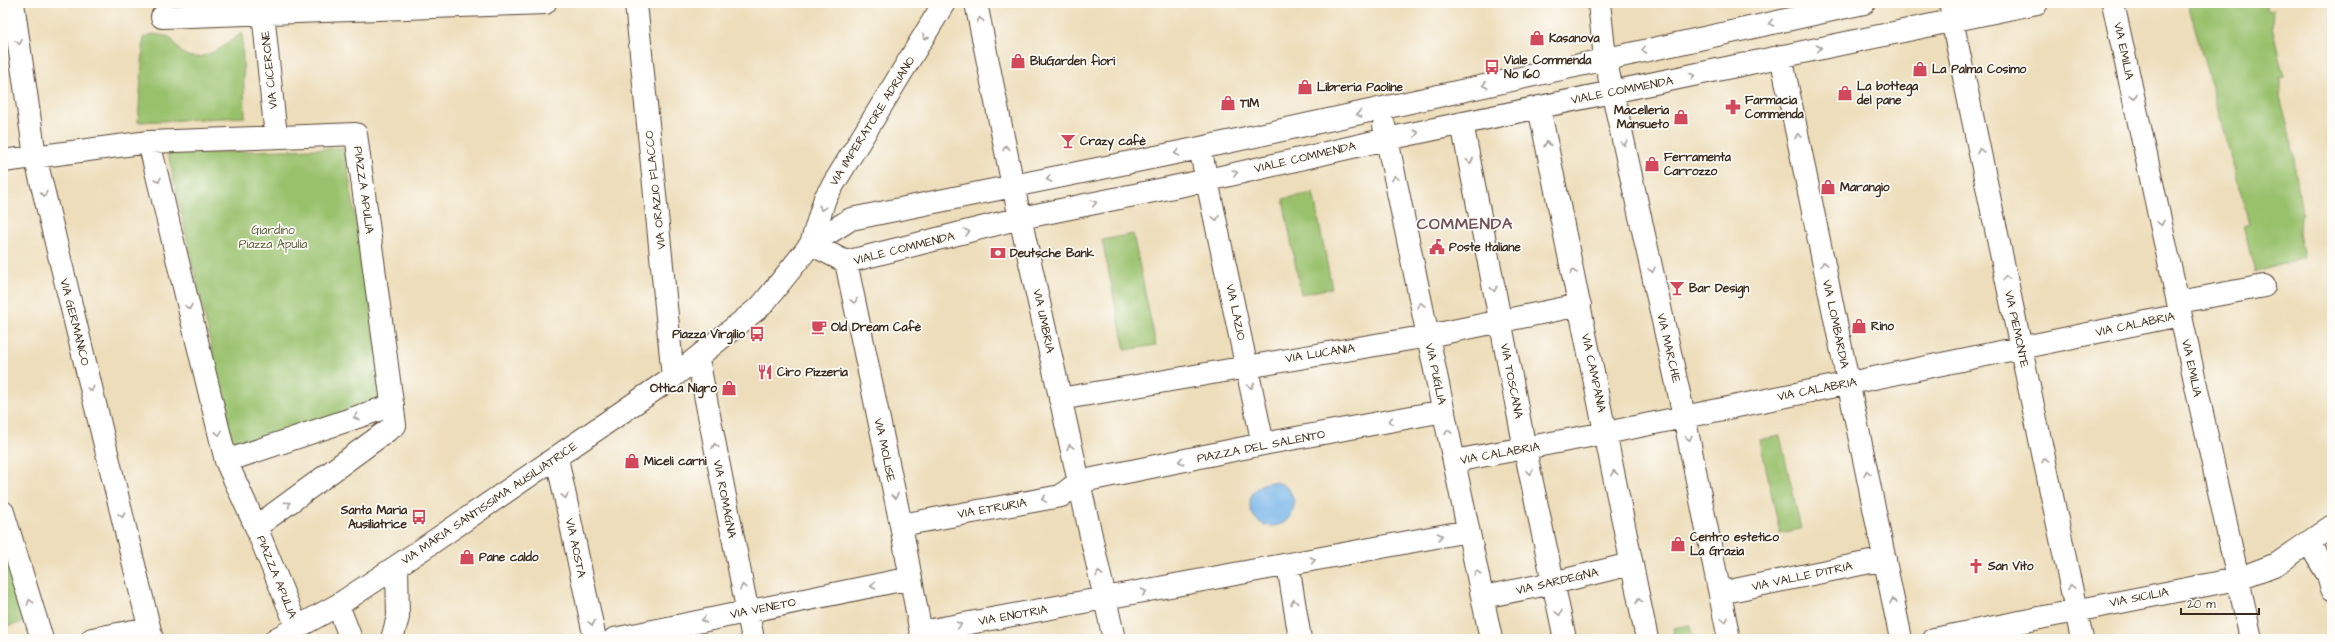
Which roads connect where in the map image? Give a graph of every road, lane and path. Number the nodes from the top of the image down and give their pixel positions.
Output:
1 (13, 3) edge
2 (545, 3) edge
3 (636, 3) edge
4 (944, 3) edge
5 (976, 3) edge
6 (1599, 3) edge
7 (1864, 3) edge
8 (2037, 3) edge
9 (2114, 3) edge
10 (262, 9) edge
11 (1952, 11) edge
12 (162, 17) dead end
13 (1781, 56) junction
14 (1605, 58) junction
15 (1612, 91) junction
16 (1539, 107) junction
17 (1381, 109) junction
18 (1462, 123) junction
19 (276, 137) junction
20 (1387, 139) junction
21 (149, 142) junction
22 (1200, 148) junction
23 (35, 156) junction
24 (3, 161) edge
25 (1208, 180) junction
26 (1013, 186) junction
27 (1022, 218) junction
28 (810, 244) junction
29 (846, 262) junction
30 (2264, 286) dead end
31 (1580, 305) junction
32 (2180, 308) junction
33 (1500, 321) junction
34 (1428, 336) junction
35 (2021, 349) junction
36 (698, 359) junction
37 (1247, 365) junction
38 (673, 377) junction
39 (1848, 382) junction
40 (1060, 399) junction
41 (393, 405) junction
42 (1444, 411) junction
43 (1684, 416) junction
44 (1606, 433) junction
45 (1263, 444) junction
46 (1525, 449) junction
47 (557, 458) junction
48 (226, 461) junction
49 (1454, 461) junction
50 (1078, 482) junction
51 (3, 512) edge
52 (901, 525) junction
53 (2332, 526) edge
54 (256, 527) junction
55 (1468, 531) junction
56 (2309, 543) junction
57 (1884, 559) junction
58 (1632, 564) junction
59 (1288, 565) junction
60 (398, 566) junction
61 (911, 578) junction
62 (2237, 579) junction
63 (1553, 583) junction
64 (2332, 589) edge
65 (1720, 593) junction
66 (1482, 597) junction
67 (1105, 599) junction
68 (338, 604) junction
69 (2076, 610) junction
70 (747, 611) junction
71 (398, 618) junction
72 (297, 626) junction
73 (150, 634) edge
74 (921, 635) edge
75 (1296, 638) edge
76 (42, 639) edge
77 (92, 639) edge
78 (276, 639) edge
79 (351, 639) edge
80 (392, 639) edge
81 (407, 639) edge
82 (595, 639) edge
83 (614, 639) edge
84 (753, 639) edge
85 (1114, 639) edge
86 (1491, 639) edge
87 (1565, 639) edge
88 (1647, 639) edge
89 (1729, 639) edge
90 (1901, 639) edge
91 (1934, 639) edge
92 (2082, 639) edge
93 (2251, 639) edge

1 -> 23 street, VIA GERMANICO
2 - 10 street
3 - 38 street, VIA ORAZIO FLACCO
4 -> 28 street, VIA IMPERATORE ADRIANO
26 -> 5 street, VIA UMBRIA
6 - 14 street, VIA MARCHE
7 -> 14 street
8 - 11 street, VIALE COMMENDA
9 -> 32 street, VIA EMILIA
10 - 12 street
10 - 19 street, VIA CICERONE
13 -> 11 street, VIALE COMMENDA
35 -> 11 street, VIA PIEMONTE
15 -> 13 street, VIALE COMMENDA
39 -> 13 street, VIA LOMBARDIA
14 - 15 street, VIA MARCHE
14 -> 17 street
15 - 16 street, VIALE COMMENDA
15 -> 43 street, VIA MARCHE
16 - 18 street, VIALE COMMENDA
31 -> 16 street, VIA CAMPANIA
17 - 20 street, VIA PUGLIA
17 -> 22 street
20 -> 18 street, VIALE COMMENDA
18 -> 33 street, VIA TOSCANA
19 - 21 street, PIAZZA APULIA
19 - 41 street, PIAZZA APULIA
25 -> 20 street, VIALE COMMENDA
34 -> 20 street, VIA PUGLIA
21 - 23 street, PIAZZA APULIA
21 -> 48 street, PIAZZA APULIA
22 - 25 street
22 -> 26 street
23 - 24 street, PIAZZA APULIA
23 -> 73 street, VIA GERMANICO
27 -> 25 street, VIALE COMMENDA
25 -> 37 street, VIA LAZIO
26 - 27 street, VIA UMBRIA
26 - 28 street
29 -> 27 street, VIALE COMMENDA
27 - 40 street, VIA UMBRIA
28 - 29 street, VIALE COMMENDA
28 - 36 street
29 -> 52 street, VIA MOLISE
30 - 32 street, VIA CALABRIA
31 - 33 street, VIA LUCANIA
31 - 44 street, VIA CAMPANIA
32 - 35 street, VIA CALABRIA
32 - 62 street, VIA EMILIA
33 - 34 street, VIA LUCANIA
33 - 46 street, VIA TOSCANA
34 - 37 street, VIA LUCANIA
34 - 42 street, VIA PUGLIA
35 - 39 street, VIA CALABRIA
69 -> 35 street, VIA PIEMONTE
36 - 38 street, VIA MARIA SANTISSIMA AUSILIATRICE
70 -> 36 street, VIA ROMAGNA
37 - 40 street, VIA LUCANIA
37 -> 45 street, VIA LAZIO
38 - 47 street, VIA MARIA SANTISSIMA AUSILIATRICE
39 - 43 street, VIA CALABRIA
57 -> 39 street, VIA LOMBARDIA
50 -> 40 street, VIA UMBRIA
41 -> 48 street
54 -> 41 street, PIAZZA APULIA
42 -> 45 street, PIAZZA DEL SALENTO
49 -> 42 street, VIA PUGLIA
43 - 44 street, VIA CALABRIA
43 -> 65 street, VIA MARCHE
44 - 46 street, VIA CALABRIA
58 -> 44 street, VIA CAMPANIA
45 -> 50 street, PIAZZA DEL SALENTO
46 - 49 street, VIA CALABRIA
46 -> 63 street, VIA TOSCANA
47 - 60 street, VIA MARIA SANTISSIMA AUSILIATRICE
47 -> 82 street, VIA AOSTA
48 - 54 street, PIAZZA APULIA
49 - 55 street, VIA PUGLIA
50 -> 52 street, VIA ETRURIA
67 -> 50 street, VIA UMBRIA
76 -> 51 street
52 - 61 street, VIA MOLISE
53 - 56 street, VIA SICILIA
54 - 72 street, PIAZZA APULIA
59 -> 55 street
66 -> 55 street, VIA PUGLIA
56 - 62 street, VIA SICILIA
56 - 64 street
57 - 65 street, VIA VALLE D'ITRIA
90 -> 57 street, VIA LOMBARDIA
58 - 63 street, VIA SARDEGNA
88 -> 58 street, VIA CAMPANIA
67 -> 59 street
75 -> 59 street
60 - 68 street, VIA MARIA SANTISSIMA AUSILIATRICE
60 - 71 street
61 -> 70 street, VIA VENETO
61 - 74 street, VIA MOLISE
62 - 69 street, VIA SICILIA
62 - 93 street, VIA EMILIA
63 - 66 street, VIA SARDEGNA
63 -> 87 street, VIA TOSCANA
65 -> 89 street, VIA MARCHE
66 - 86 street, VIA PUGLIA
74 -> 67 street, VIA ENOTRIA
67 - 85 street, VIA UMBRIA
68 - 72 street, VIA MARIA SANTISSIMA AUSILIATRICE
68 - 79 street
69 - 91 street, VIA SICILIA
69 - 92 street, VIA PIEMONTE
70 -> 83 street, VIA VENETO
70 - 84 street, VIA ROMAGNA
71 - 80 street
71 - 81 street
72 - 78 street, VIA MARIA SANTISSIMA AUSILIATRICE
73 - 77 street

